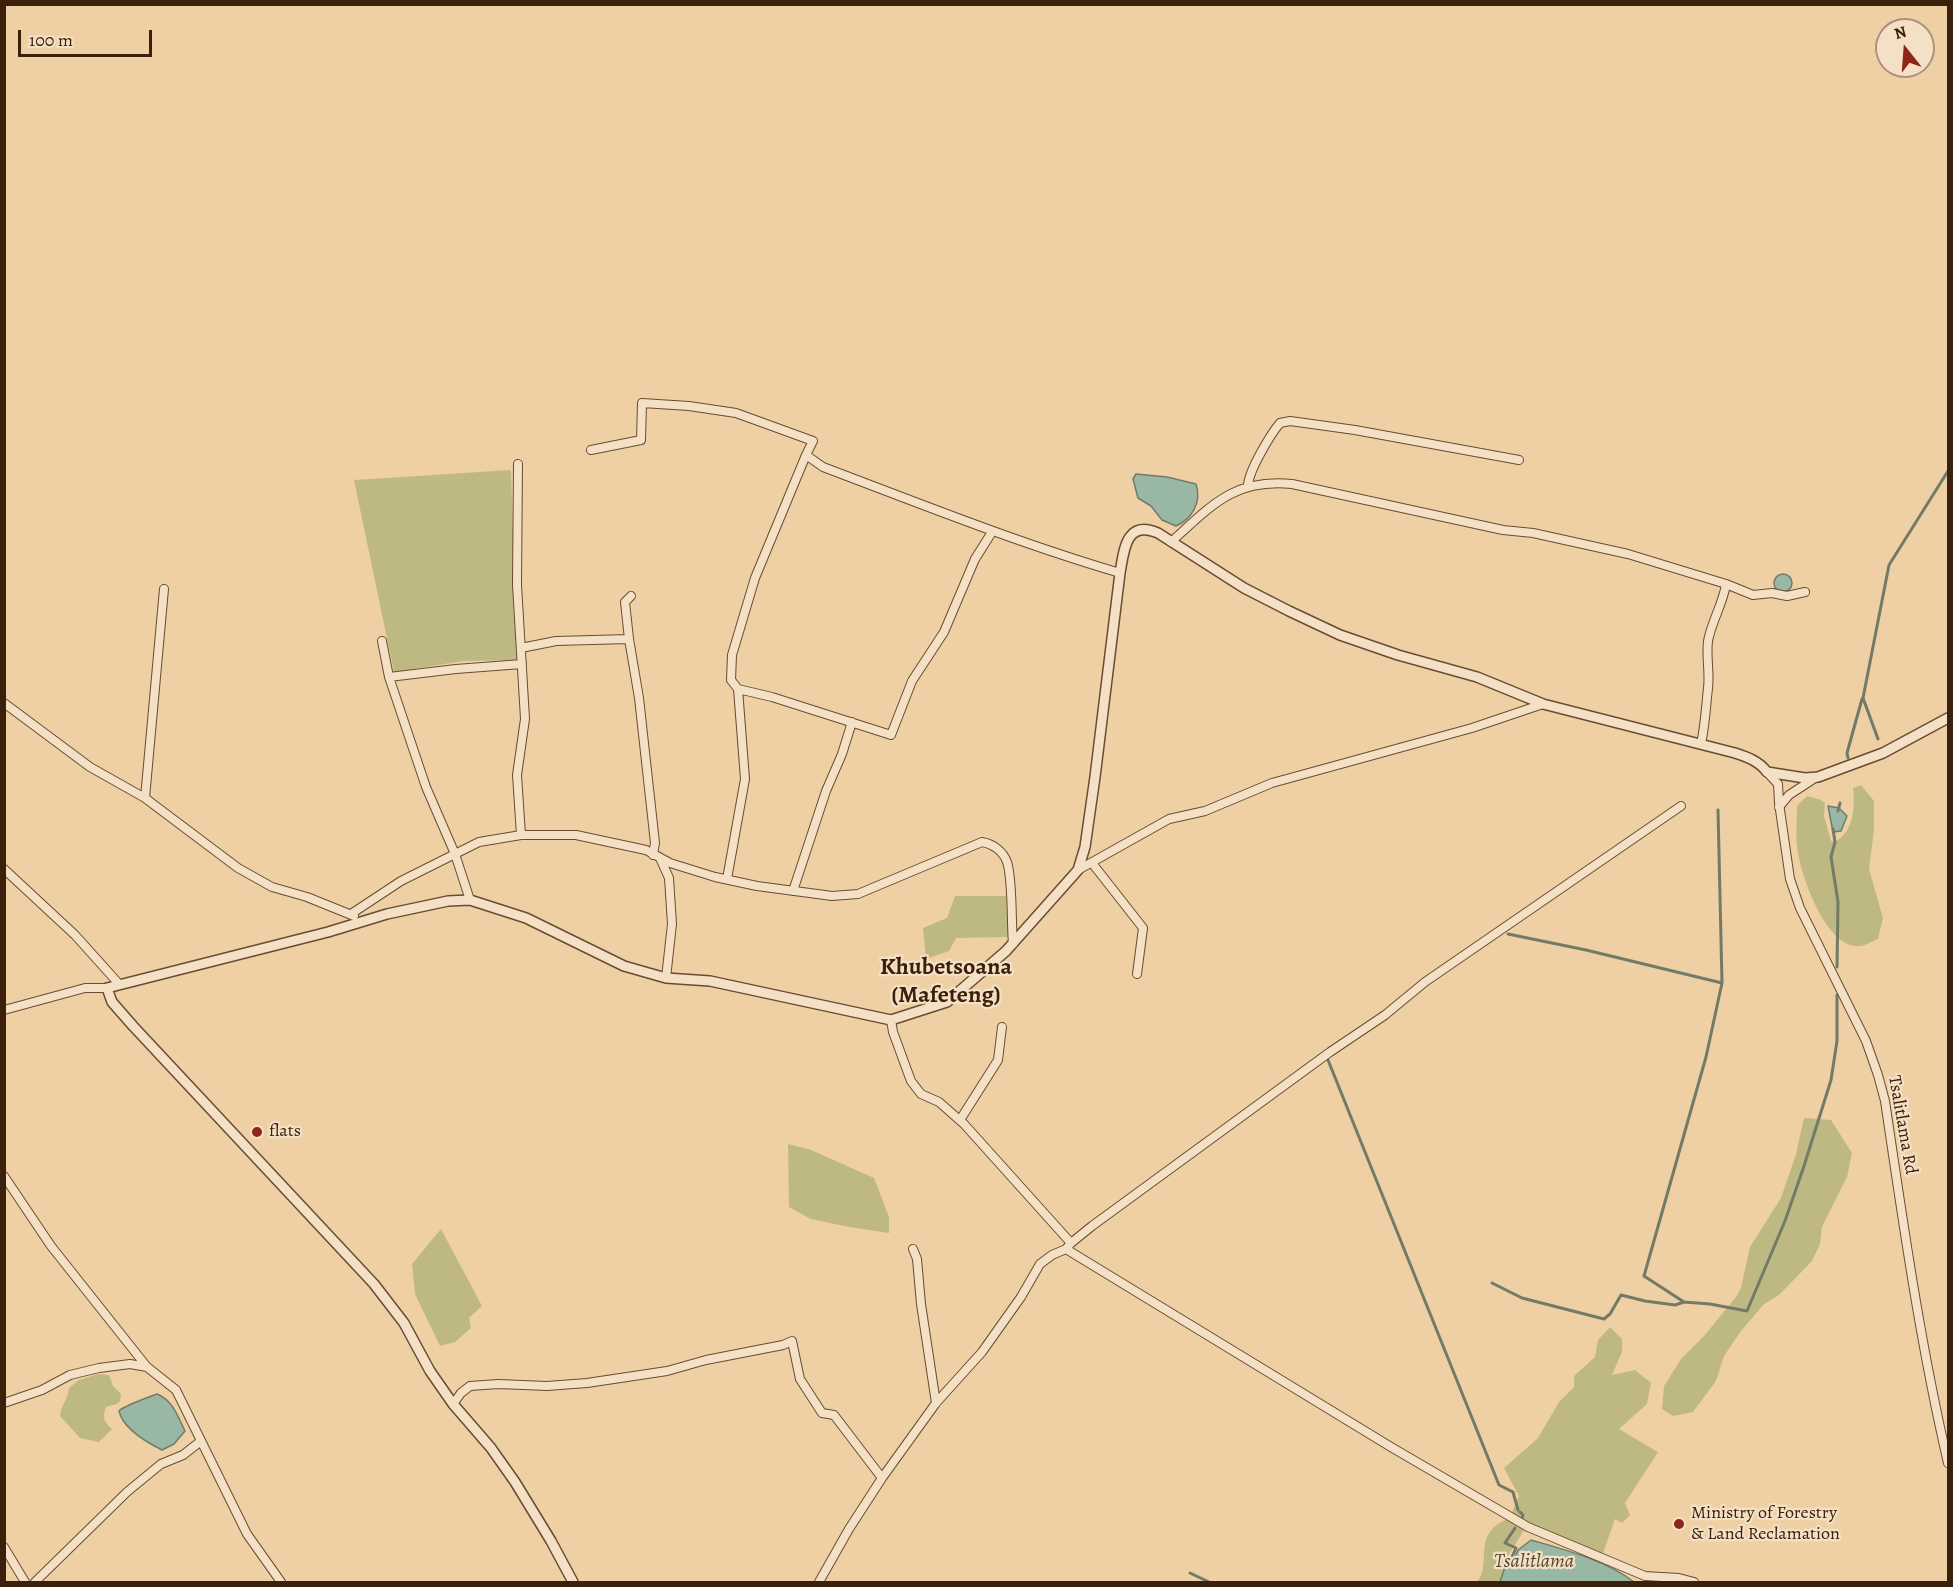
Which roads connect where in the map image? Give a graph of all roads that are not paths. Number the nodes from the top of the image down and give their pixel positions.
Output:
1 (591, 450) dead end
2 (806, 455) junction
3 (1519, 459) dead end
4 (518, 464) dead end
5 (1248, 486) junction
6 (992, 532) junction
7 (1171, 542) junction
8 (1120, 573) junction
9 (1726, 584) junction
10 (164, 589) dead end
11 (1805, 592) dead end
12 (631, 596) dead end
13 (629, 639) junction
14 (382, 641) dead end
15 (521, 648) junction
16 (522, 664) junction
17 (389, 677) junction
18 (738, 689) junction
19 (4, 703) edge
20 (1543, 704) junction
21 (1948, 718) edge
22 (852, 722) junction
23 (1701, 744) junction
24 (1767, 772) junction
25 (1790, 776) junction
26 (1818, 777) junction
27 (1779, 787) junction
28 (1793, 793) junction
29 (145, 798) junction
30 (1681, 806) dead end
31 (1779, 807) junction
32 (521, 835) junction
33 (455, 854) junction
34 (657, 856) junction
35 (1092, 863) junction
36 (4, 869) edge
37 (1078, 870) junction
38 (727, 879) junction
39 (793, 891) junction
40 (470, 900) junction
41 (351, 914) junction
42 (363, 922) junction
43 (1013, 944) junction
44 (1137, 974) dead end
45 (666, 978) junction
46 (119, 984) junction
47 (107, 988) junction
48 (4, 1010) edge
49 (891, 1020) junction
50 (1002, 1027) dead end
51 (960, 1120) junction
52 (4, 1176) edge
53 (1068, 1246) junction
54 (913, 1249) dead end
55 (147, 1367) junction
56 (4, 1402) edge
57 (936, 1403) junction
58 (453, 1404) junction
59 (201, 1441) junction
60 (1948, 1462) edge
61 (882, 1478) junction
62 (4, 1547) edge
63 (41, 1581) edge
64 (25, 1582) edge
65 (281, 1582) edge
66 (573, 1582) edge
67 (819, 1582) edge
68 (1694, 1582) edge

1 - 2 street
2 - 6 street
2 - 18 street
3 - 5 street
4 - 15 street
5 - 7 street
5 - 9 street
6 - 8 street
6 - 22 street
7 - 8 street
7 - 20 street
8 - 37 street
9 - 11 street
9 - 23 street
10 - 29 street
12 - 13 street
13 - 15 street
13 - 34 street
14 - 17 street
15 - 16 street
16 - 17 street
16 - 32 street
17 - 33 street
18 - 22 street
18 - 38 street
19 - 29 street
20 - 23 street
20 - 35 street
21 - 26 street
22 - 39 street
23 - 24 street
24 - 25 street
24 - 27 street
25 - 26 street
25 - 27 street
25 - 28 street
26 - 28 street
27 - 28 street
27 - 31 street, Tsalitlama Rd
28 - 31 street
29 - 41 street
30 - 53 street
31 - 60 street, Tsalitlama Rd
32 - 33 street
32 - 34 street
33 - 40 street
33 - 41 street
34 - 38 street
34 - 45 street
35 - 37 street
35 - 44 street
36 - 46 street
37 - 43 street
38 - 39 street
39 - 43 street
40 - 42 street
40 - 45 street
41 - 42 street
42 - 46 street
43 - 49 street
45 - 49 street
46 - 47 street
47 - 48 street
47 - 58 street
49 - 51 street
50 - 51 street
51 - 53 street
52 - 55 street
53 - 57 street
53 - 68 street
54 - 57 street
55 - 56 street
55 - 59 street
57 - 61 street
58 - 61 street
58 - 66 street
59 - 63 street
59 - 65 street
61 - 67 street
62 - 64 street

